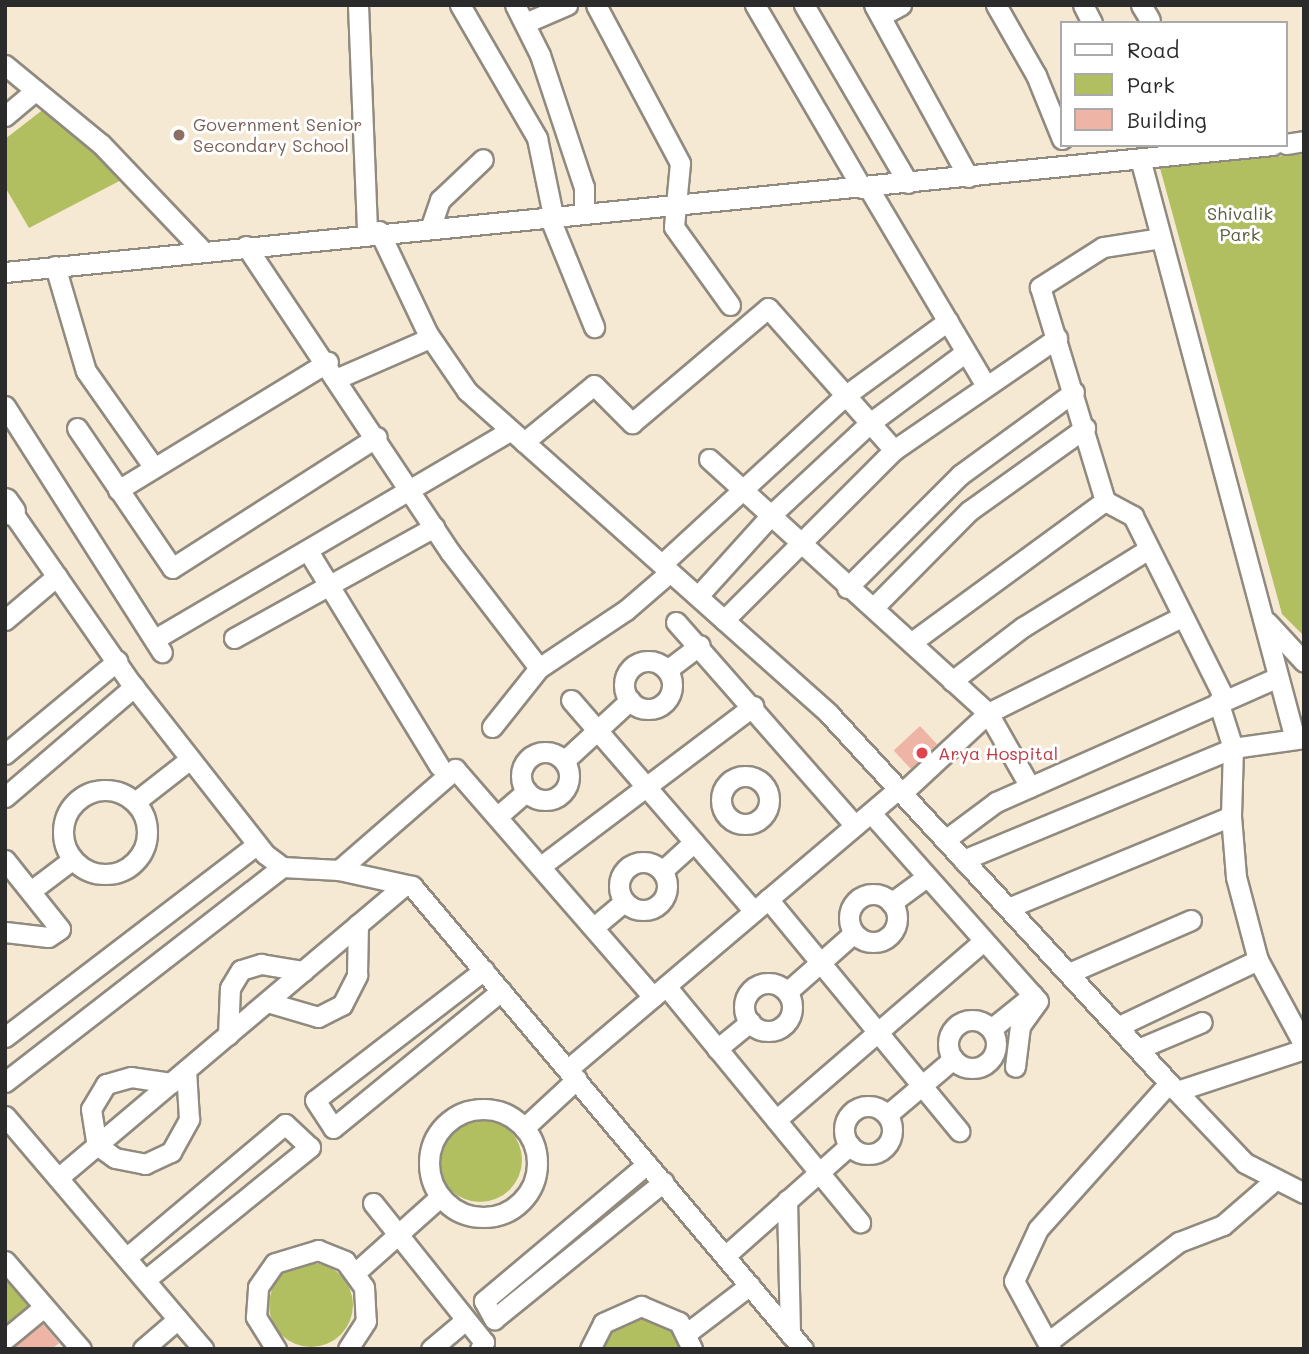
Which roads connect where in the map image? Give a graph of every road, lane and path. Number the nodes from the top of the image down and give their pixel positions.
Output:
1 (358, 5) edge
2 (460, 5) edge
3 (515, 5) edge
4 (568, 5) edge
5 (596, 5) edge
6 (755, 5) edge
7 (804, 5) edge
8 (901, 5) edge
9 (996, 5) edge
10 (1083, 5) edge
11 (877, 11) edge
12 (1091, 21) edge
13 (525, 23) junction
14 (5, 65) edge
15 (36, 90) junction
16 (5, 116) edge
17 (1060, 134) edge
18 (1066, 147) edge
19 (1250, 147) edge
20 (1147, 156) edge
21 (483, 159) dead end
22 (1073, 167) junction
23 (968, 177) junction
24 (908, 183) junction
25 (865, 187) junction
26 (675, 205) junction
27 (584, 212) junction
28 (551, 216) junction
29 (431, 226) junction
30 (373, 232) junction
31 (1161, 238) junction
32 (246, 246) junction
33 (203, 251) junction
34 (55, 266) junction
35 (5, 272) edge
36 (730, 305) dead end
37 (948, 321) junction
38 (594, 327) dead end
39 (430, 338) junction
40 (1057, 338) junction
41 (966, 352) junction
42 (333, 370) junction
43 (985, 384) junction
44 (1074, 392) junction
45 (846, 395) junction
46 (5, 406) edge
47 (870, 422) junction
48 (77, 428) dead end
49 (1085, 428) junction
50 (377, 437) junction
51 (517, 437) junction
52 (894, 450) junction
53 (709, 459) dead end
54 (152, 466) junction
55 (118, 490) junction
56 (412, 491) junction
57 (746, 491) junction
58 (1105, 501) junction
59 (8, 508) edge
60 (772, 514) junction
61 (434, 527) junction
62 (802, 540) junction
63 (1149, 549) junction
64 (308, 551) junction
65 (666, 568) junction
66 (57, 576) junction
67 (329, 584) junction
68 (847, 588) junction
69 (698, 596) junction
70 (874, 607) junction
71 (1261, 616) junction
72 (1181, 617) junction
73 (5, 620) edge
74 (724, 620) junction
75 (676, 622) dead end
76 (234, 638) dead end
77 (912, 642) junction
78 (700, 645) junction
79 (117, 661) junction
80 (1304, 662) edge
81 (539, 668) junction
82 (667, 670) junction
83 (1278, 677) junction
84 (953, 681) junction
85 (134, 687) junction
86 (1221, 699) junction
87 (571, 700) dead end
88 (630, 700) junction
89 (753, 706) junction
90 (988, 713) junction
91 (492, 727) dead end
92 (595, 728) junction
93 (29, 734) junction
94 (1299, 738) edge
95 (1233, 748) junction
96 (5, 754) edge
97 (190, 759) junction
98 (48, 760) junction
99 (564, 761) junction
100 (439, 765) dead end
101 (646, 787) junction
102 (1030, 788) junction
103 (527, 791) junction
104 (900, 791) junction
105 (5, 796) edge
106 (135, 802) junction
107 (871, 813) junction
108 (498, 816) junction
109 (1231, 816) junction
110 (855, 826) junction
111 (945, 841) junction
112 (694, 842) junction
113 (257, 844) junction
114 (73, 859) junction
115 (5, 860) edge
116 (963, 860) junction
117 (541, 866) junction
118 (282, 867) junction
119 (339, 870) junction
120 (662, 871) junction
121 (925, 878) junction
122 (405, 885) junction
123 (32, 890) junction
124 (625, 901) junction
125 (891, 903) junction
126 (761, 905) junction
127 (1008, 908) junction
128 (1191, 920) dead end
129 (358, 924) junction
130 (594, 927) junction
131 (5, 932) edge
132 (854, 933) junction
133 (982, 943) junction
134 (1258, 960) junction
135 (820, 963) junction
136 (484, 970) junction
137 (303, 971) junction
138 (1069, 973) junction
139 (501, 991) junction
140 (659, 991) junction
141 (787, 992) junction
142 (1033, 995) junction
143 (267, 1002) junction
144 (750, 1022) junction
145 (1202, 1022) dead end
146 (1118, 1026) junction
147 (990, 1029) junction
148 (878, 1032) junction
149 (229, 1035) junction
150 (5, 1037) edge
151 (1304, 1047) edge
152 (717, 1049) junction
153 (1138, 1049) junction
154 (953, 1059) junction
155 (1015, 1067) dead end
156 (573, 1074) junction
157 (178, 1077) junction
158 (5, 1082) edge
159 (920, 1086) junction
160 (1173, 1087) junction
161 (887, 1115) junction
162 (5, 1116) edge
163 (776, 1120) junction
164 (524, 1128) junction
165 (959, 1131) dead end
166 (97, 1145) junction
167 (850, 1145) junction
168 (647, 1164) junction
169 (818, 1171) junction
170 (58, 1178) junction
171 (1276, 1179) junction
172 (663, 1182) junction
173 (1301, 1188) edge
174 (440, 1197) junction
175 (787, 1200) junction
176 (373, 1203) dead end
177 (860, 1222) dead end
178 (397, 1235) junction
179 (725, 1256) junction
180 (126, 1258) junction
181 (5, 1261) edge
182 (356, 1272) junction
183 (145, 1280) junction
184 (750, 1285) junction
185 (44, 1307) junction
186 (178, 1319) junction
187 (463, 1322) junction
188 (5, 1339) edge
189 (690, 1341) edge
190 (796, 1341) edge
191 (1049, 1345) edge
192 (269, 1347) edge
193 (81, 1349) edge
194 (143, 1349) edge
195 (203, 1349) edge
196 (348, 1349) edge
197 (431, 1349) edge
198 (481, 1349) edge
199 (590, 1349) edge

1 - 30 street
2 - 28 street
3 - 13 street
4 - 13 street
5 - 26 street
6 - 25 street
7 - 24 street
8 - 11 street
9 - 17 street
10 - 12 street
11 - 23 street
13 - 27 street
14 - 15 street
15 - 16 street
15 - 33 street
18 - 22 street
19 - 20 street
20 - 22 street
20 - 31 street
21 - 29 street
22 - 23 street
23 - 24 street
24 - 25 street
25 - 26 street
25 - 37 street
26 - 27 street
26 - 36 street
27 - 28 street
28 - 29 street
28 - 38 street
29 - 30 street
30 - 32 street
30 - 39 street
31 - 40 street
31 - 71 street
32 - 33 street
32 - 42 street
33 - 34 street
34 - 35 street
34 - 54 street
37 - 41 street
37 - 45 street
39 - 42 street
39 - 51 street
40 - 43 street
40 - 44 street
41 - 43 street
41 - 47 street
42 - 50 street
42 - 54 street
43 - 52 street
44 - 49 street
44 - 68 street
45 - 47 street
45 - 51 street
45 - 57 street
46 - 64 street
47 - 52 street
47 - 60 street
48 - 55 street
49 - 58 street
49 - 70 street
50 - 55 street
50 - 56 street
51 - 56 street
51 - 65 street
52 - 62 street
53 - 57 street
54 - 55 street
56 - 61 street
56 - 64 street
57 - 60 street
57 - 65 street
58 - 63 street
58 - 77 street
59 - 66 street
60 - 62 street
60 - 69 street
61 - 67 street
61 - 81 street
62 - 68 street
62 - 74 street
63 - 72 street
63 - 84 street
64 - 67 street
65 - 69 street
65 - 81 street
66 - 73 street
66 - 79 street
67 - 76 street
67 - 100 street
68 - 70 street
69 - 74 street
70 - 77 street
71 - 80 street
71 - 83 street
72 - 86 street
72 - 90 street
74 - 104 street
75 - 78 street
77 - 84 street
78 - 82 street
78 - 89 street
79 - 85 street
79 - 93 street
81 - 91 street
82 - 88 street
82 - 88 street
83 - 86 street
83 - 94 street
84 - 90 street
85 - 97 street
85 - 98 street
86 - 95 street
86 - 102 street
87 - 92 street
88 - 92 street
89 - 101 street
89 - 110 street
90 - 102 street
90 - 104 street
92 - 99 street
92 - 101 street
93 - 96 street
93 - 98 street
94 - 95 street
95 - 109 street
95 - 116 street
97 - 106 street
97 - 113 street
98 - 105 street
99 - 103 street
99 - 103 street
101 - 112 street
101 - 117 street
102 - 111 street
103 - 108 street
104 - 107 street
104 - 111 street
106 - 114 street
106 - 114 street
107 - 110 street
107 - 121 street
108 - 117 street
108 - 119 street
109 - 127 street
109 - 134 street
110 - 126 street
111 - 116 street
112 - 120 street
112 - 126 street
113 - 118 street
113 - 150 street
114 - 123 street
115 - 123 street
116 - 127 street
117 - 130 street
118 - 119 street
118 - 158 street
119 - 122 street
120 - 124 street
120 - 124 street
121 - 125 street
121 - 133 street
122 - 129 street
122 - 136 street
123 - 131 street
124 - 130 street
125 - 132 street
125 - 132 street
126 - 135 street
126 - 140 street
127 - 138 street
128 - 138 street
129 - 137 street
129 - 143 street
130 - 140 street
132 - 135 street
133 - 142 street
133 - 148 street
134 - 146 street
134 - 151 street
135 - 141 street
135 - 148 street
136 - 139 street
136 - 139 street
137 - 143 street
137 - 149 street
138 - 146 street
139 - 156 street
140 - 152 street
140 - 156 street
141 - 144 street
141 - 144 street
142 - 147 street
142 - 155 street
143 - 149 street
144 - 152 street
145 - 153 street
146 - 153 street
147 - 154 street
147 - 154 street
148 - 159 street
148 - 163 street
149 - 157 street
151 - 160 street
152 - 163 street
153 - 160 street
154 - 159 street
156 - 164 street
156 - 168 street
157 - 166 street
157 - 166 street
157 - 166 street
159 - 161 street
159 - 165 street
160 - 171 street
160 - 191 street
161 - 167 street
161 - 167 street
162 - 170 street
163 - 169 street
164 - 174 street
164 - 174 street
166 - 170 street
167 - 169 street
168 - 172 street
168 - 172 street
169 - 175 street
169 - 177 street
170 - 180 street
171 - 173 street
171 - 191 street
172 - 179 street
174 - 178 street
175 - 179 street
175 - 190 street
176 - 178 street
178 - 182 street
178 - 187 street
179 - 184 street
180 - 183 street
180 - 183 street
181 - 185 street
182 - 192 street
182 - 196 street
183 - 186 street
184 - 189 street
184 - 190 street
185 - 188 street
185 - 193 street
186 - 194 street
186 - 195 street
187 - 197 street
187 - 198 street
189 - 199 street

